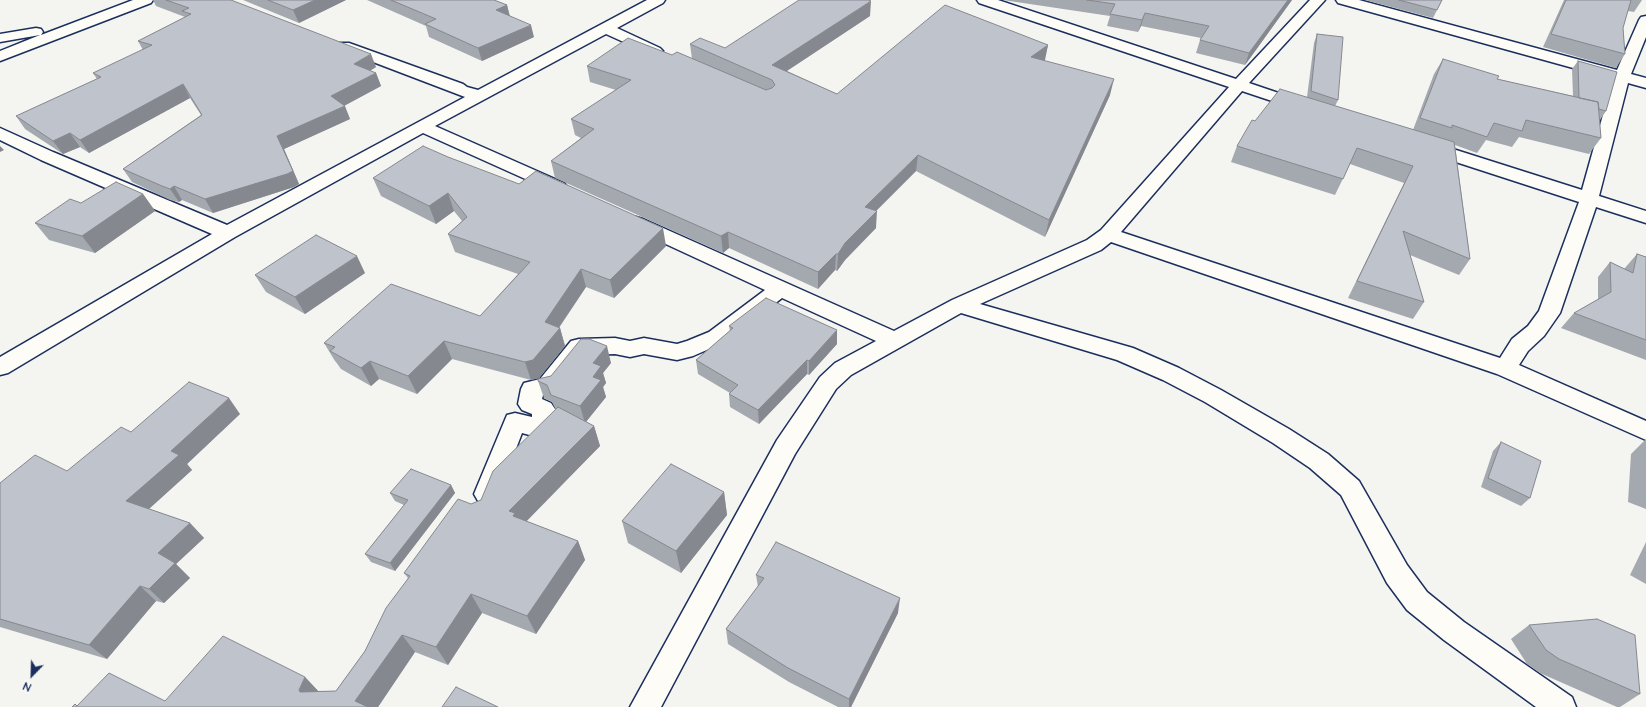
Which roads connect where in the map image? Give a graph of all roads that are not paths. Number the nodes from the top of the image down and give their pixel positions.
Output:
1 (146, 0) edge
2 (658, 0) edge
3 (984, 0) edge
4 (1318, 0) edge
5 (1344, 0) edge
6 (1646, 20) edge
7 (88, 22) junction
8 (605, 28) junction
9 (0, 38) edge
10 (332, 42) edge
11 (0, 56) edge
12 (670, 57) edge
13 (1622, 76) junction
14 (1646, 83) edge
15 (1238, 86) junction
16 (479, 95) junction
17 (1315, 110) edge
18 (422, 126) junction
19 (0, 133) edge
20 (1414, 142) edge
21 (573, 194) edge
22 (1589, 199) junction
23 (623, 217) edge
24 (1646, 218) edge
25 (228, 233) junction
26 (1108, 234) junction
27 (781, 288) junction
28 (959, 305) junction
29 (894, 340) junction
30 (0, 367) edge
31 (1505, 368) junction
32 (1646, 431) edge
33 (469, 505) edge
34 (645, 707) edge
35 (1561, 707) edge

1 - 7 street
2 - 8 street
3 - 15 street
4 - 15 street
5 - 13 street
6 - 13 street
7 - 9 street
7 - 11 street
8 - 12 street
8 - 16 street
10 - 16 street
13 - 14 street
13 - 22 street
15 - 17 street
15 - 26 street
16 - 18 street
18 - 21 street
18 - 25 street
19 - 25 street
20 - 22 street
22 - 24 street
22 - 31 street
23 - 27 street
25 - 30 street
26 - 28 street
26 - 31 street
27 - 29 street
27 - 33 street
28 - 29 street
28 - 35 street
29 - 34 street
31 - 32 street

